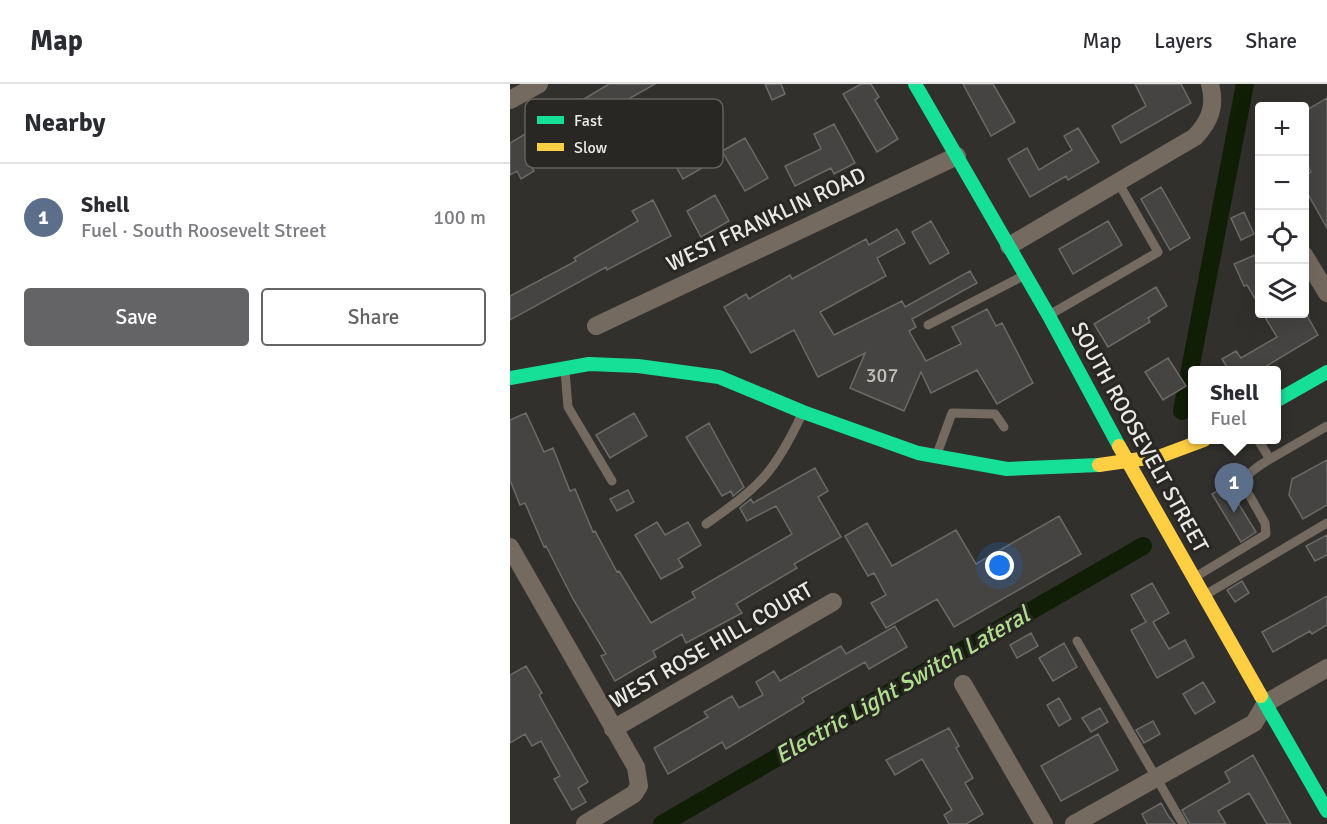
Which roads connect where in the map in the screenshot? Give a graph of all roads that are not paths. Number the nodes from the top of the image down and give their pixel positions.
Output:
1 (539, 84) edge
2 (915, 84) edge
3 (1210, 84) edge
4 (510, 100) edge
5 (957, 156) junction
6 (1118, 182) junction
7 (1009, 246) junction
8 (1309, 262) edge
9 (1025, 275) junction
10 (1327, 293) edge
11 (1049, 316) junction
12 (928, 325) dead end
13 (596, 326) dead end
14 (564, 368) junction
15 (1327, 372) edge
16 (510, 378) edge
17 (1281, 398) edge
18 (803, 412) junction
19 (1327, 426) edge
20 (1004, 427) dead end
21 (1192, 444) edge
22 (1261, 444) edge
23 (937, 457) junction
24 (1270, 459) junction
25 (1128, 460) junction
26 (612, 481) dead end
27 (706, 524) dead end
28 (1327, 524) edge
29 (510, 547) edge
30 (1195, 578) junction
31 (1204, 595) junction
32 (833, 602) dead end
33 (1077, 641) dead end
34 (1327, 668) edge
35 (963, 684) dead end
36 (1266, 703) junction
37 (613, 729) junction
38 (1157, 778) junction
39 (1327, 811) edge
40 (585, 824) edge
41 (1044, 824) edge
42 (1074, 824) edge
43 (1183, 824) edge

1 - 4 street
2 - 5 street, SOUTH ROOSEVELT STREET
3 - 6 street
5 - 7 street, SOUTH ROOSEVELT STREET
5 - 13 street, WEST FRANKLIN ROAD
6 - 7 street
6 - 11 lane
7 - 9 street, SOUTH ROOSEVELT STREET
8 - 10 street
9 - 11 street, SOUTH ROOSEVELT STREET
9 - 12 lane
11 - 25 street, SOUTH ROOSEVELT STREET
14 - 16 street
14 - 18 street
14 - 26 lane
15 - 17 street
18 - 23 street
18 - 27 lane
19 - 24 lane
20 - 23 lane
21 - 25 street
22 - 24 lane
23 - 25 street
24 - 30 lane
25 - 30 street, SOUTH ROOSEVELT STREET
28 - 31 lane
29 - 37 street
30 - 31 street, SOUTH ROOSEVELT STREET
31 - 36 street, SOUTH ROOSEVELT STREET
32 - 37 street, WEST ROSE HILL COURT
33 - 38 lane
34 - 36 street
35 - 41 street
36 - 38 street
36 - 39 street, SOUTH ROOSEVELT STREET
37 - 40 street
38 - 42 street
38 - 43 lane

